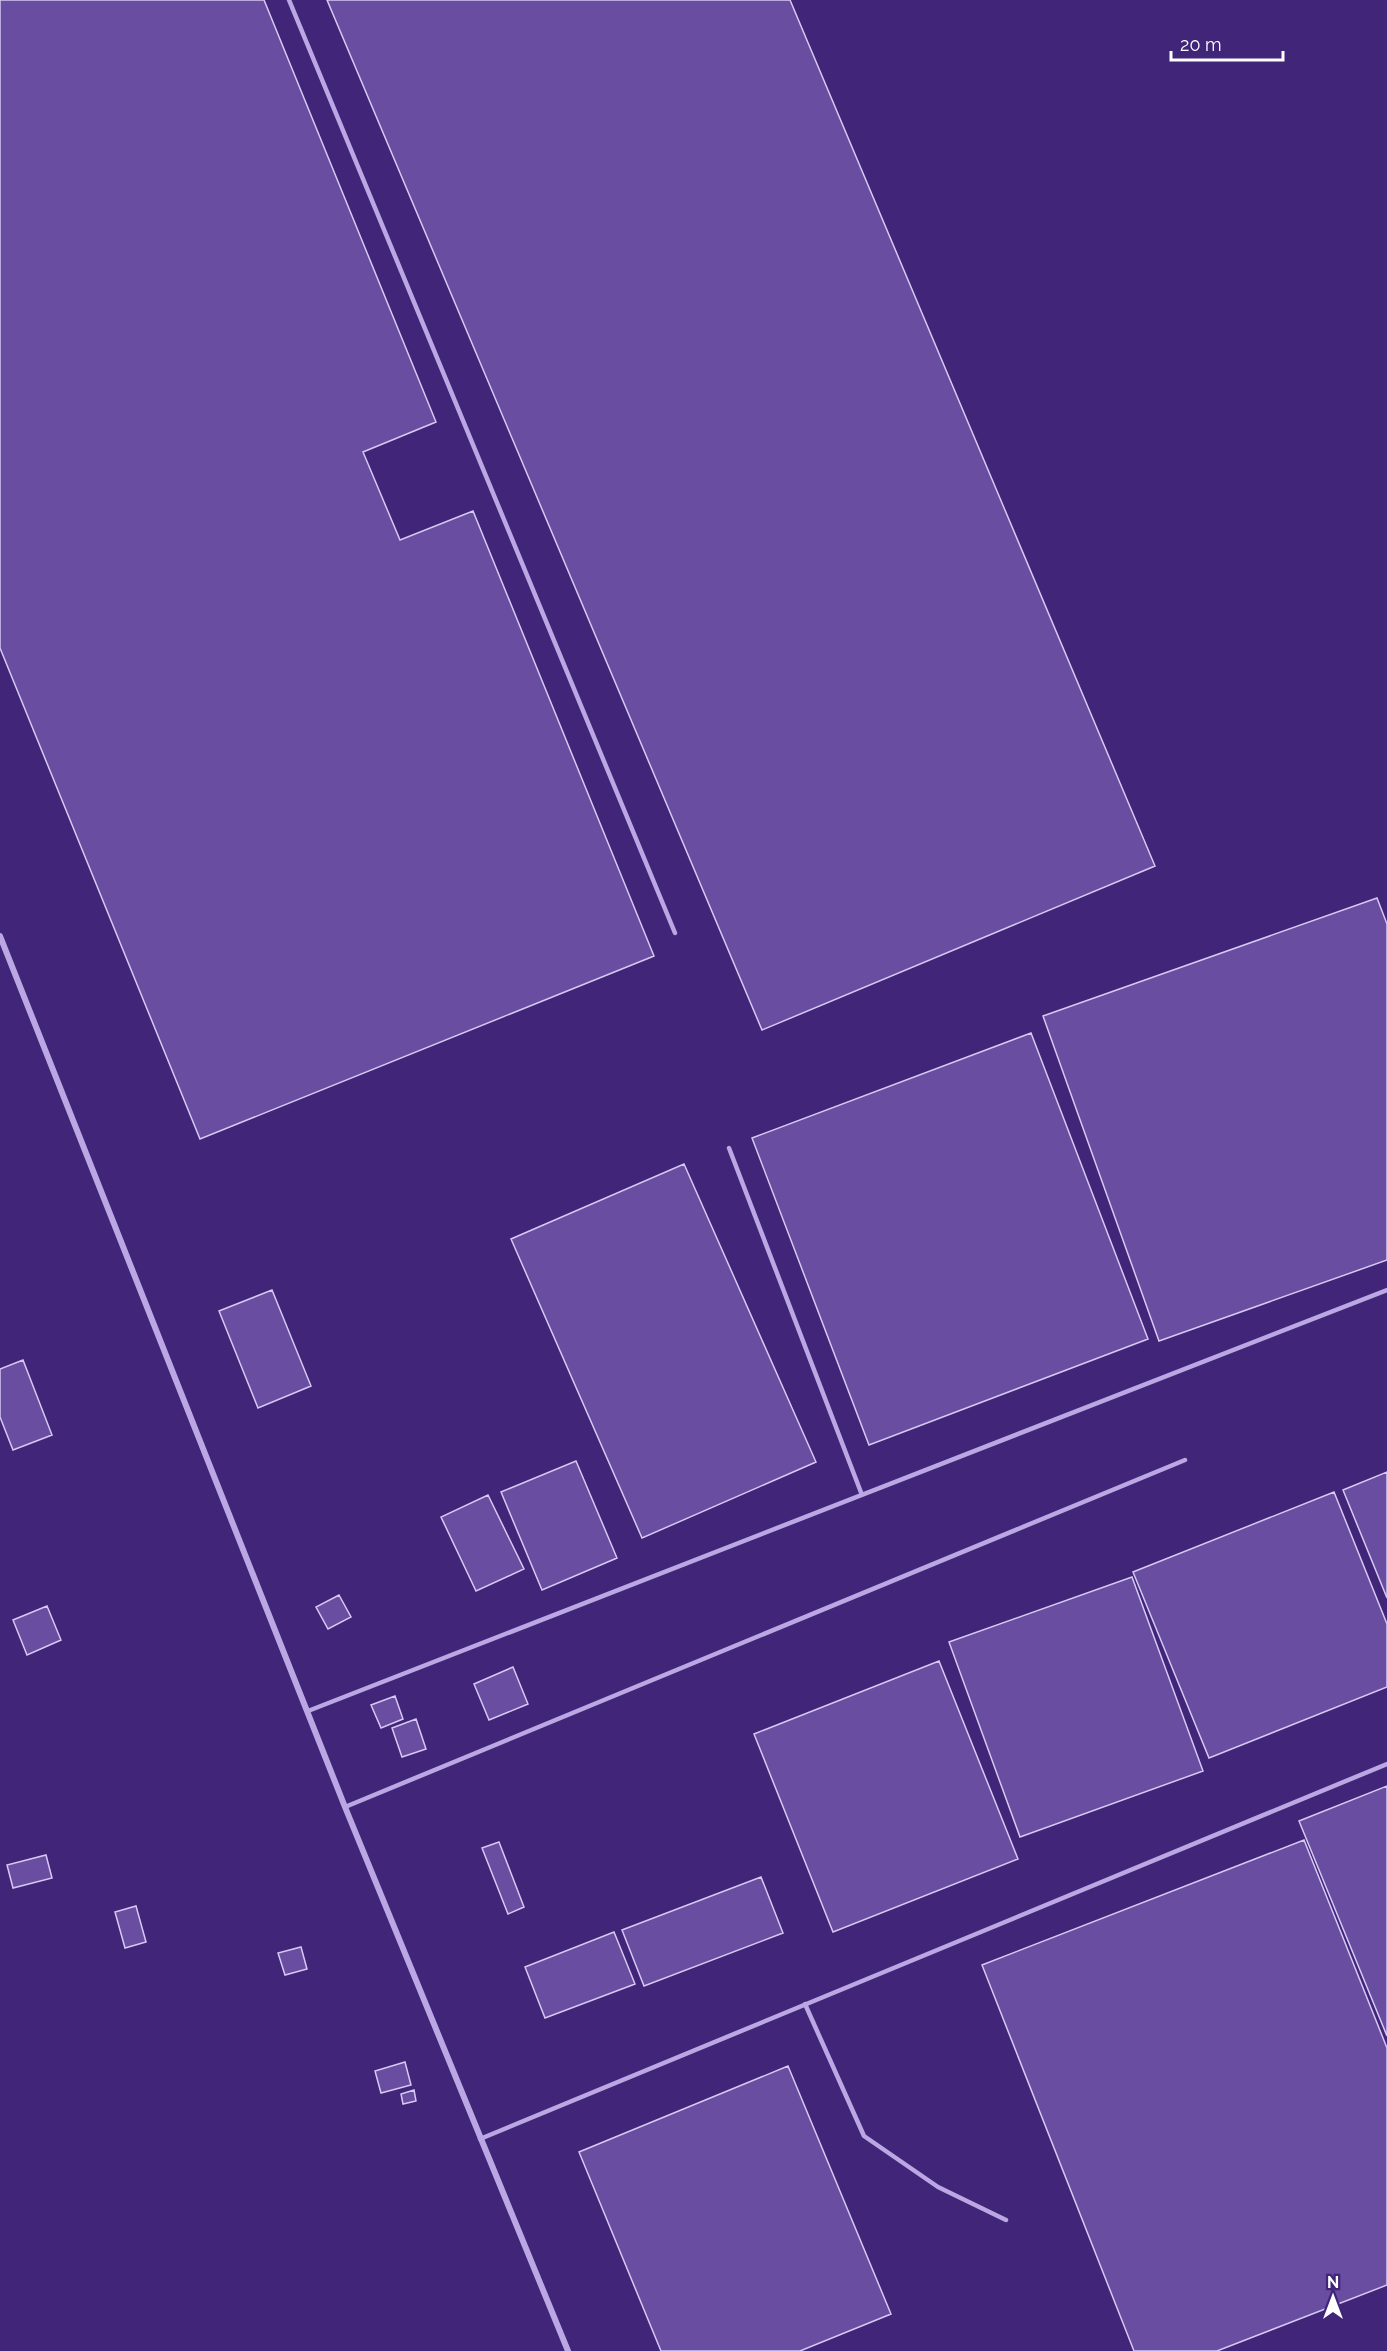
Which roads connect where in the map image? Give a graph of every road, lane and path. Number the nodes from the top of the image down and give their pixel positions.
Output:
1 (289, 0) edge
2 (675, 933) dead end
3 (0, 936) edge
4 (729, 1148) dead end
5 (1387, 1290) edge
6 (1185, 1460) dead end
7 (862, 1494) junction
8 (308, 1711) junction
9 (1387, 1764) edge
10 (345, 1807) junction
11 (805, 2004) junction
12 (480, 2139) junction
13 (1006, 2220) dead end
14 (568, 2351) edge

1 - 2 lane
3 - 8 street
4 - 7 lane
5 - 7 lane
6 - 10 lane
7 - 8 lane
8 - 10 street
9 - 11 lane
10 - 12 street
11 - 12 lane
11 - 13 lane
12 - 14 street

